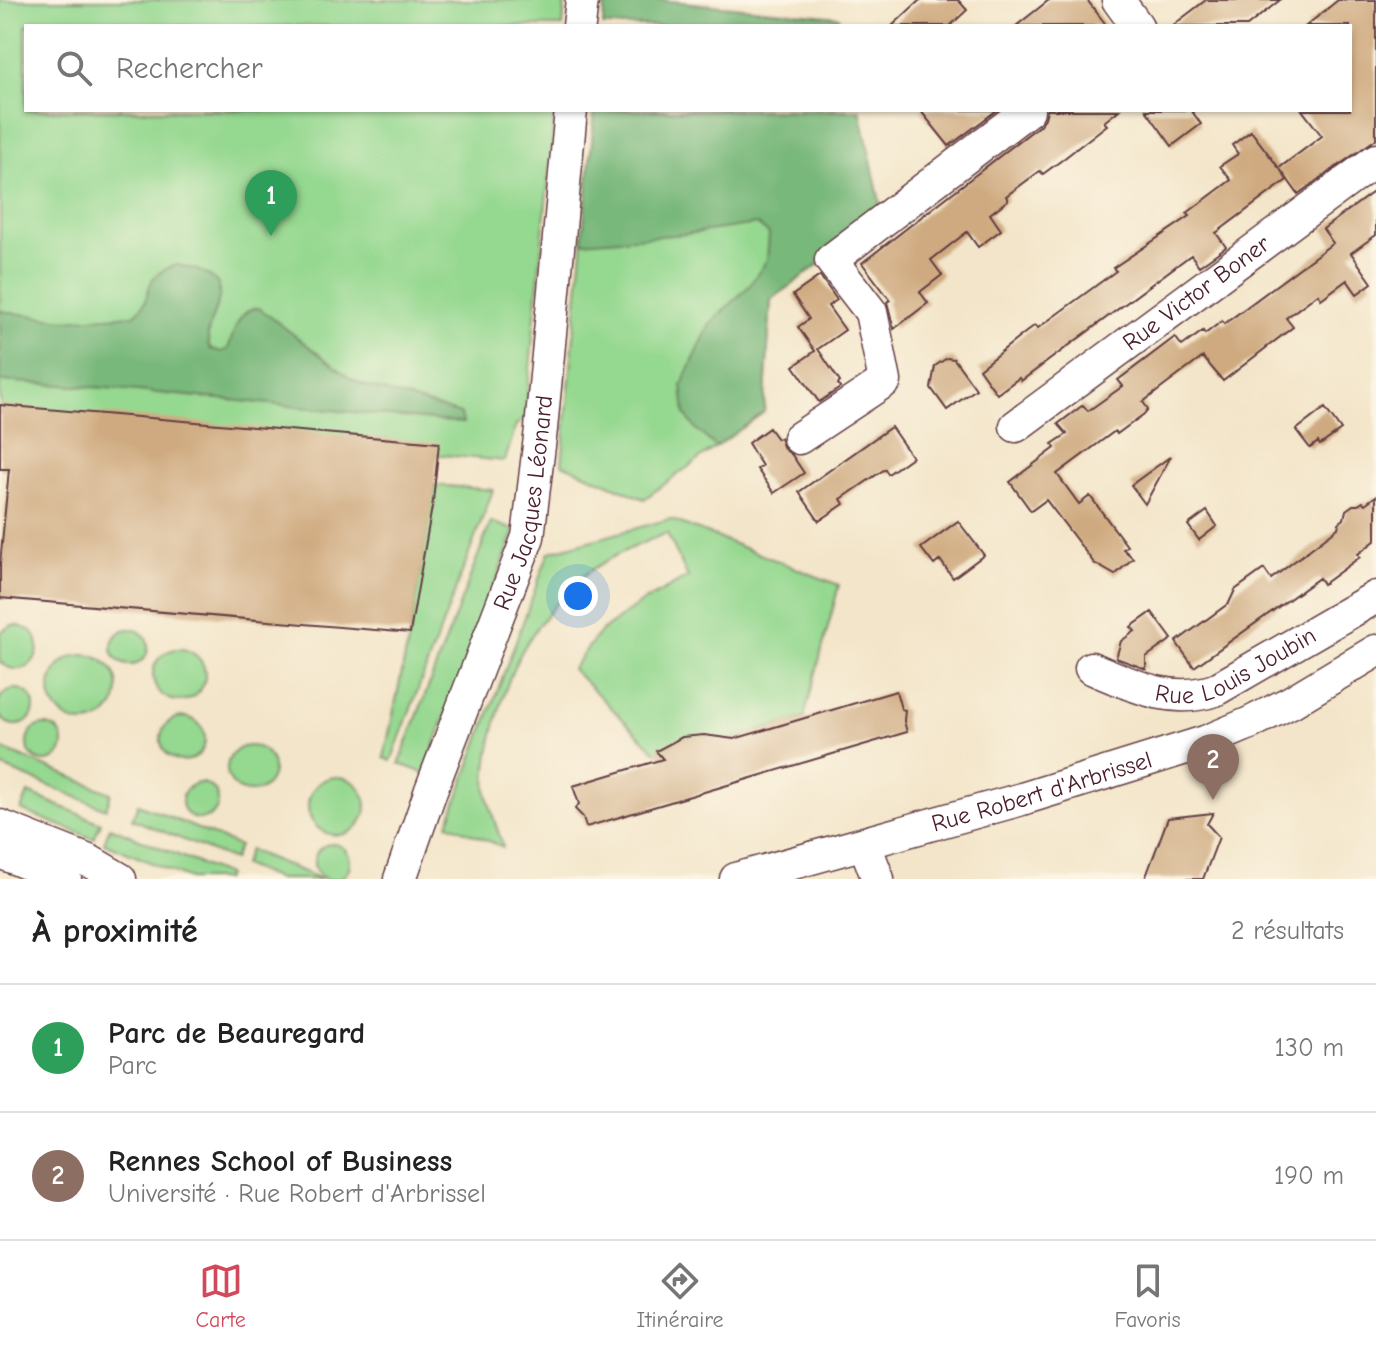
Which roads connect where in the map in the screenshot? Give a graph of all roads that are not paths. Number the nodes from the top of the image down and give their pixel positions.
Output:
1 (582, 0) edge
2 (1118, 0) edge
3 (579, 24) edge
4 (1136, 24) edge
5 (571, 112) edge
6 (1025, 112) edge
7 (1376, 160) edge
8 (1016, 426) dead end
9 (799, 438) dead end
10 (1376, 597) edge
11 (1376, 651) edge
12 (1091, 668) dead end
13 (0, 826) edge
14 (0, 852) edge
15 (53, 877) edge
16 (120, 879) edge
17 (400, 879) edge
18 (736, 879) edge

1 - 3 street
2 - 4 street
5 - 17 street, Rue Jacques Léonard
6 - 9 street
7 - 8 street, Rue Victor Boner
10 - 12 street, Rue Louis Joubin
11 - 18 street, Rue Robert d'Arbrissel
13 - 16 street
14 - 15 street

